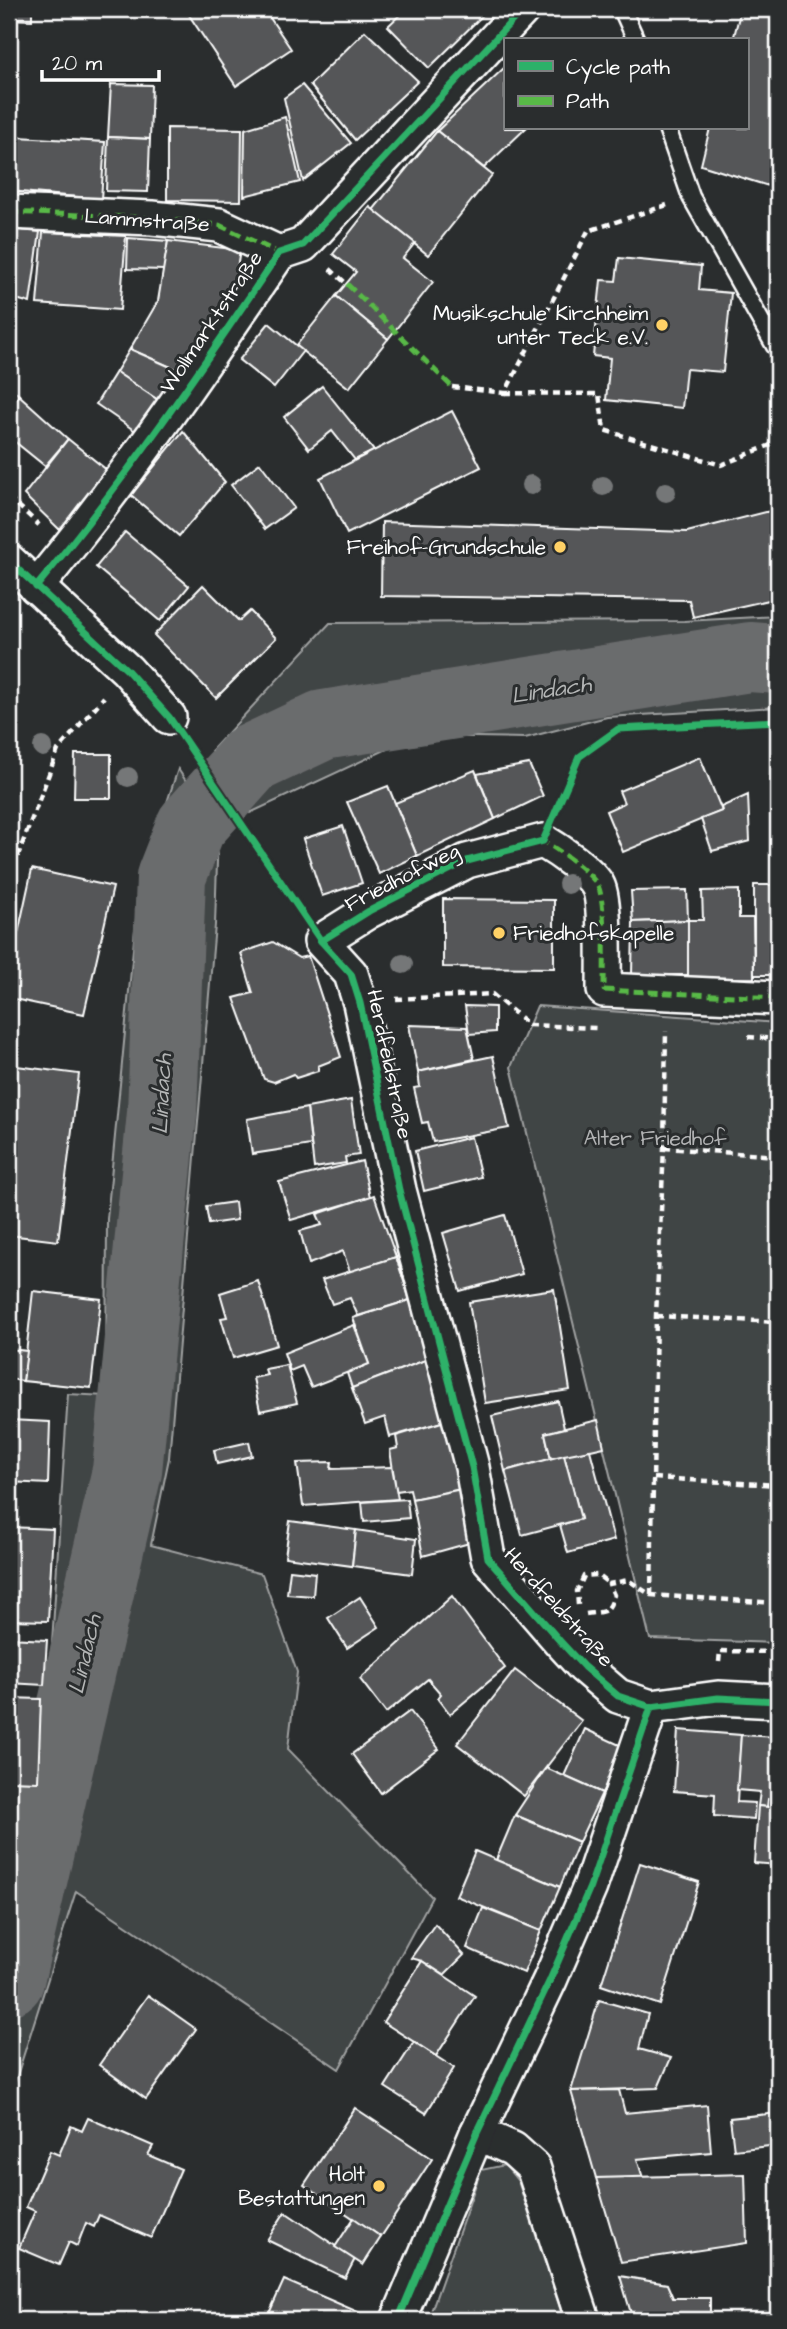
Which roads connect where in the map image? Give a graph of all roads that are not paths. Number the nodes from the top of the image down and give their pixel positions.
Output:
1 (523, 9) edge
2 (622, 9) edge
3 (635, 38) edge
4 (668, 130) edge
5 (9, 212) edge
6 (279, 253) junction
7 (775, 346) dead end
8 (9, 561) edge
9 (36, 587) junction
10 (169, 717) dead end
11 (321, 941) joint
12 (778, 998) edge
13 (778, 1701) edge
14 (651, 1707) junction
15 (477, 2133) junction
16 (398, 2320) edge
17 (583, 2320) edge

1 - 6 street, Wollmarktstraße
2 - 3 lane
4 - 7 lane
5 - 6 street, Lammstraße
6 - 9 street, Wollmarktstraße
8 - 9 street
9 - 10 street
11 - 12 street, Friedhofweg
11 - 14 street, Herdfeldstraße
13 - 14 street
14 - 15 street
15 - 16 street
15 - 17 street

